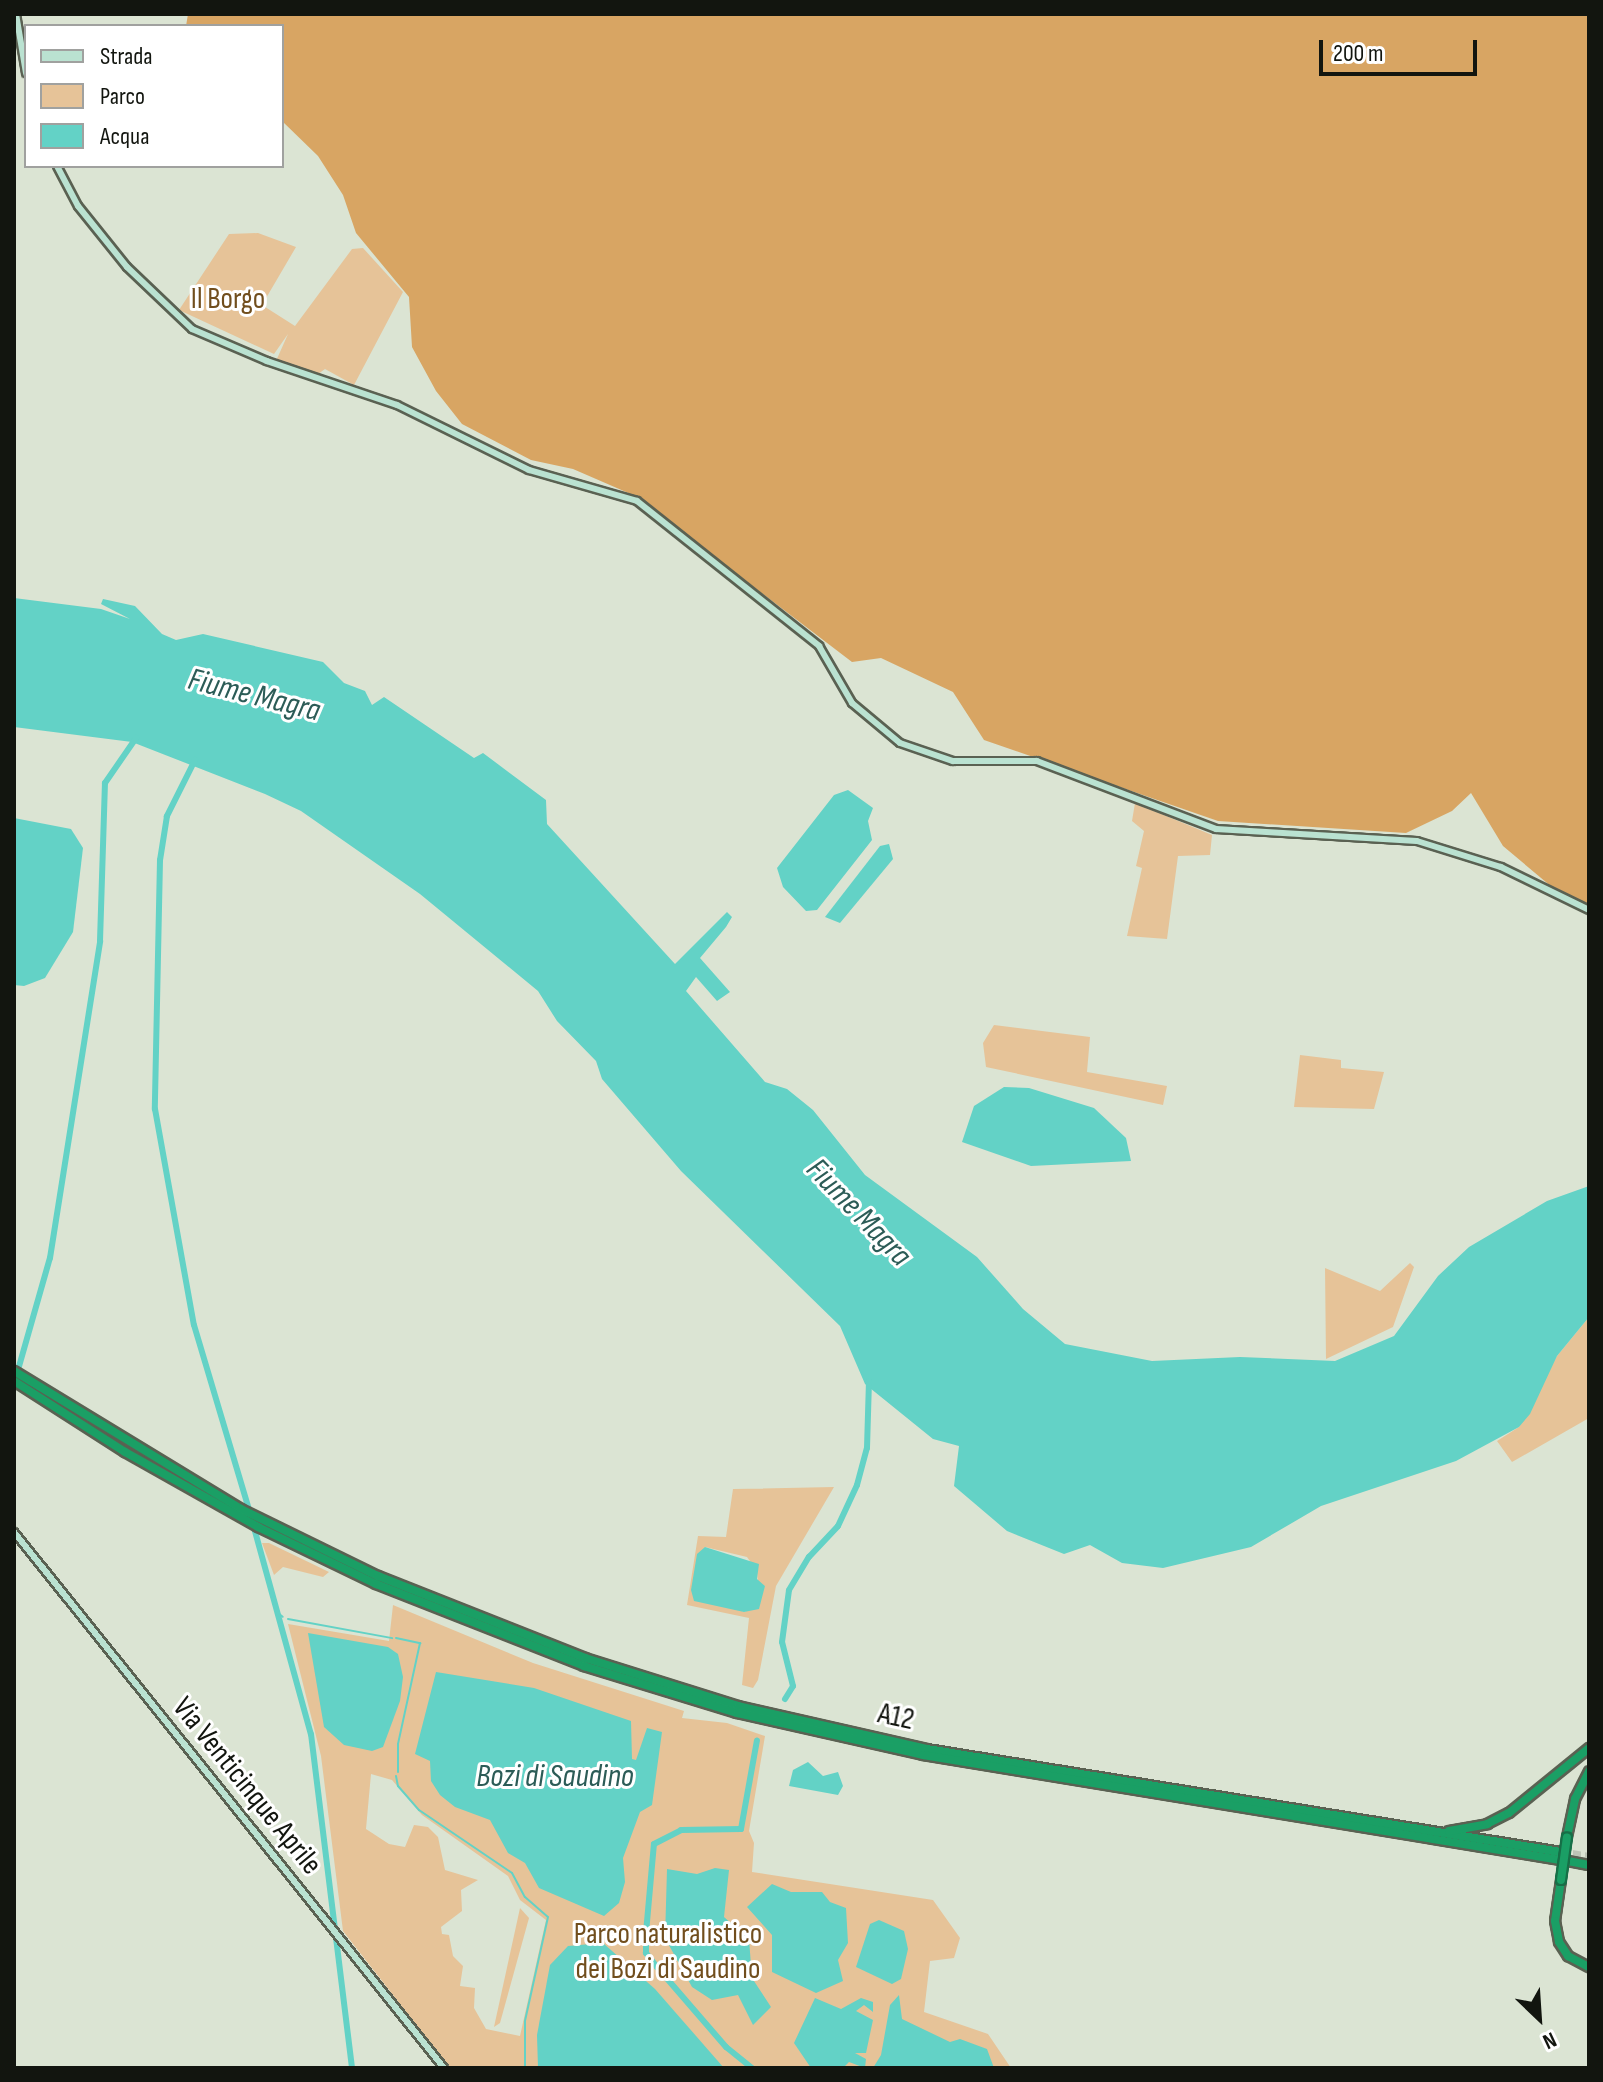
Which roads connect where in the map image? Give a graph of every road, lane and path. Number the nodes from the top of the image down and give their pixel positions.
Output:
1 (16, 14) edge
2 (24, 61) edge
3 (58, 168) edge
4 (1589, 910) edge
5 (18, 1379) edge
6 (249, 1518) junction
7 (14, 1532) edge
8 (1589, 1748) edge
9 (1589, 1771) edge
10 (1440, 1832) junction
11 (1565, 1859) junction
12 (1589, 1867) edge
13 (1589, 1967) edge
14 (444, 2068) edge

1 - 2 main road
3 - 4 main road
5 - 6 highway, A12
5 - 6 highway, A12
6 - 10 highway, A12 / A12
6 - 11 highway, A12 / A12
7 - 14 main road, Via Venticinque Aprile
8 - 10 highway
9 - 13 highway, bridge
10 - 11 highway, A12 / A12
11 - 12 highway

